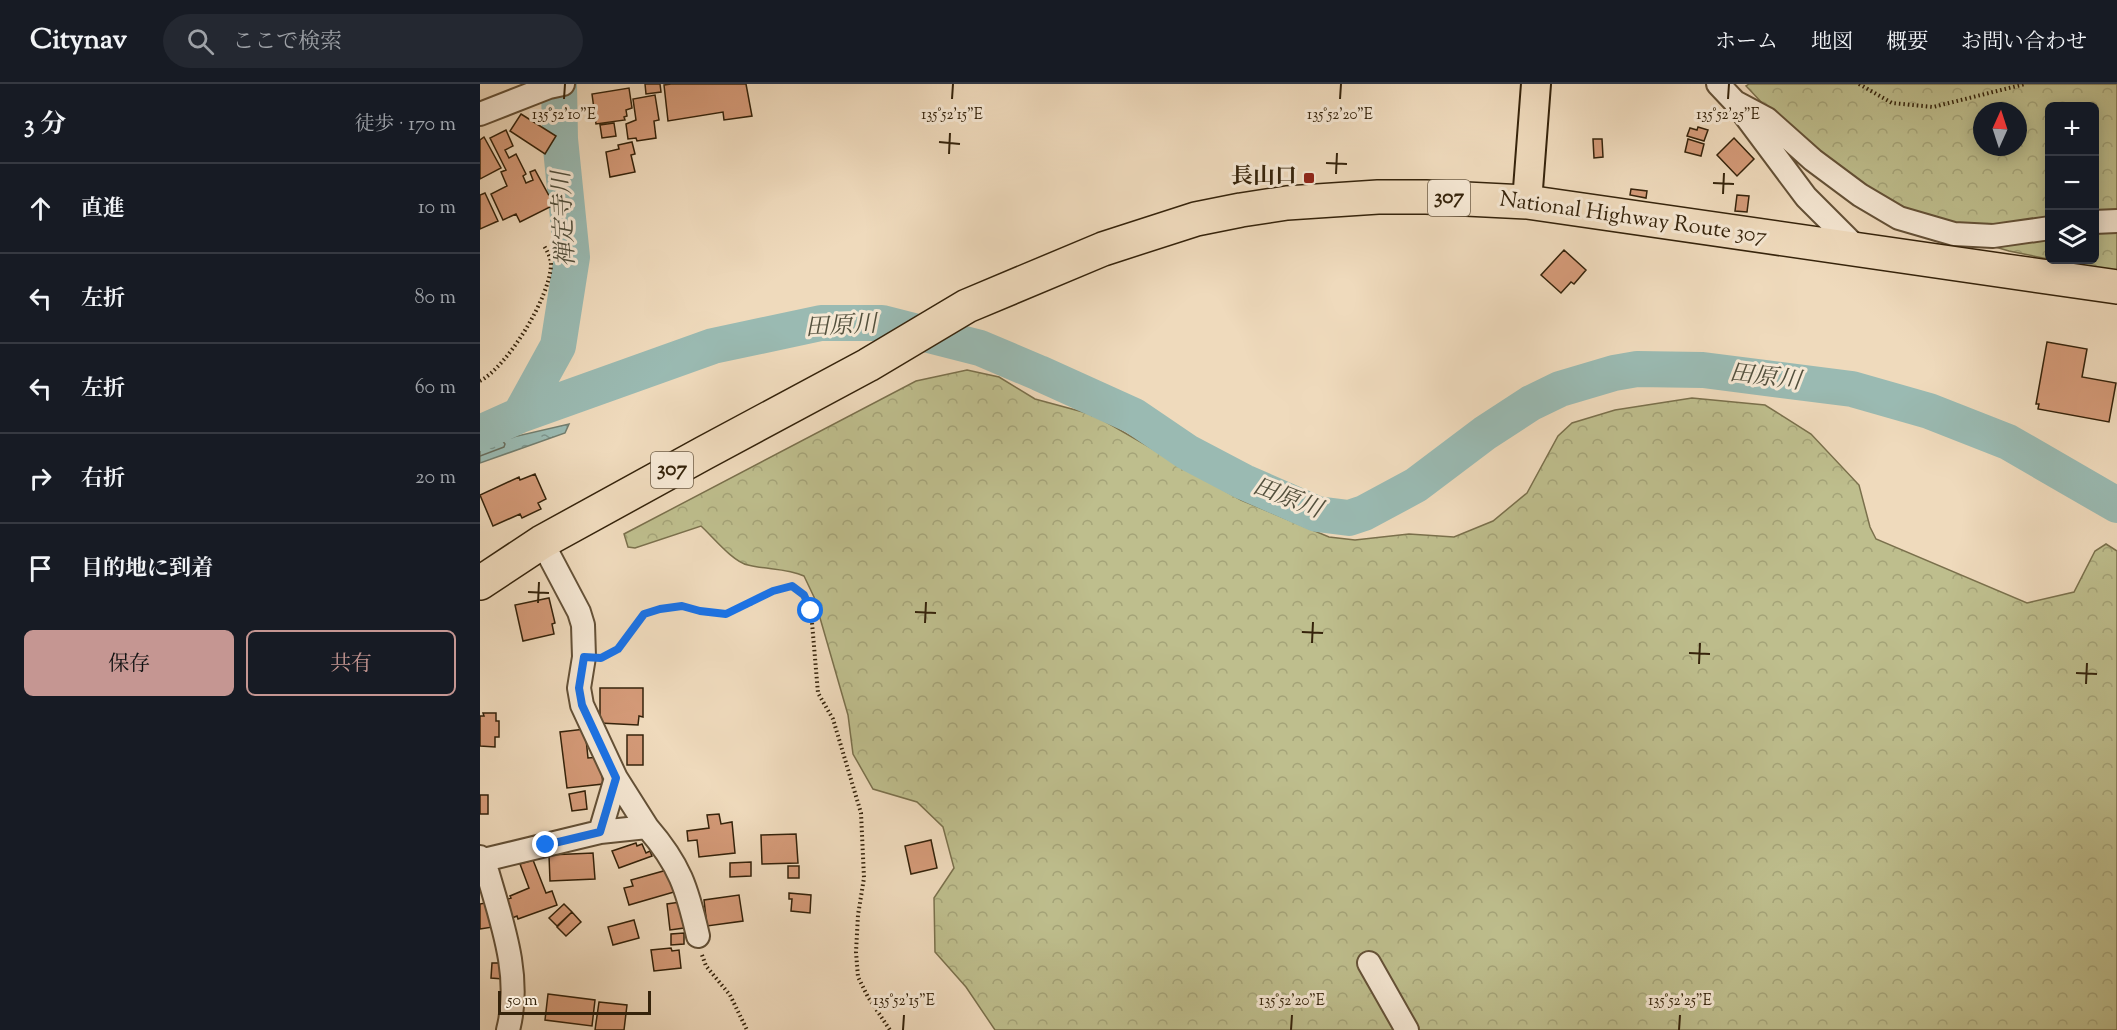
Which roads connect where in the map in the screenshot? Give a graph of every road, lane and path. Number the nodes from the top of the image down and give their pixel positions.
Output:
1 (1536, 84) edge
2 (1718, 84) edge
3 (1859, 84) edge
4 (2025, 84) edge
5 (556, 85) edge
6 (1735, 102) junction
7 (480, 114) edge
8 (1527, 201) junction
9 (2117, 221) edge
10 (2099, 222) edge
11 (2045, 229) edge
12 (543, 244) dead end
13 (1857, 249) junction
14 (2117, 287) edge
15 (480, 381) edge
16 (542, 542) junction
17 (480, 583) edge
18 (584, 657) junction
19 (616, 778) junction
20 (647, 826) junction
21 (600, 832) junction
22 (482, 859) edge
23 (698, 936) joint
24 (1369, 963) dead end
25 (508, 1030) edge
26 (747, 1030) edge
27 (890, 1030) edge
28 (1407, 1030) edge

1 - 8 main road
2 - 6 street
3 - 4 path
5 - 7 street
6 - 11 street
6 - 13 street
8 - 13 highway, National Highway Route 307 / 307
8 - 16 highway, National Highway Route 307 / 307
9 - 10 street
12 - 15 path
13 - 14 highway, National Highway Route 307 / 307
16 - 17 highway, National Highway Route 307 / 307
16 - 18 street
18 - 19 street
18 - 27 path
19 - 20 street
19 - 21 street
20 - 21 street
20 - 23 street
21 - 22 street
22 - 25 street
23 - 26 path
24 - 28 street

